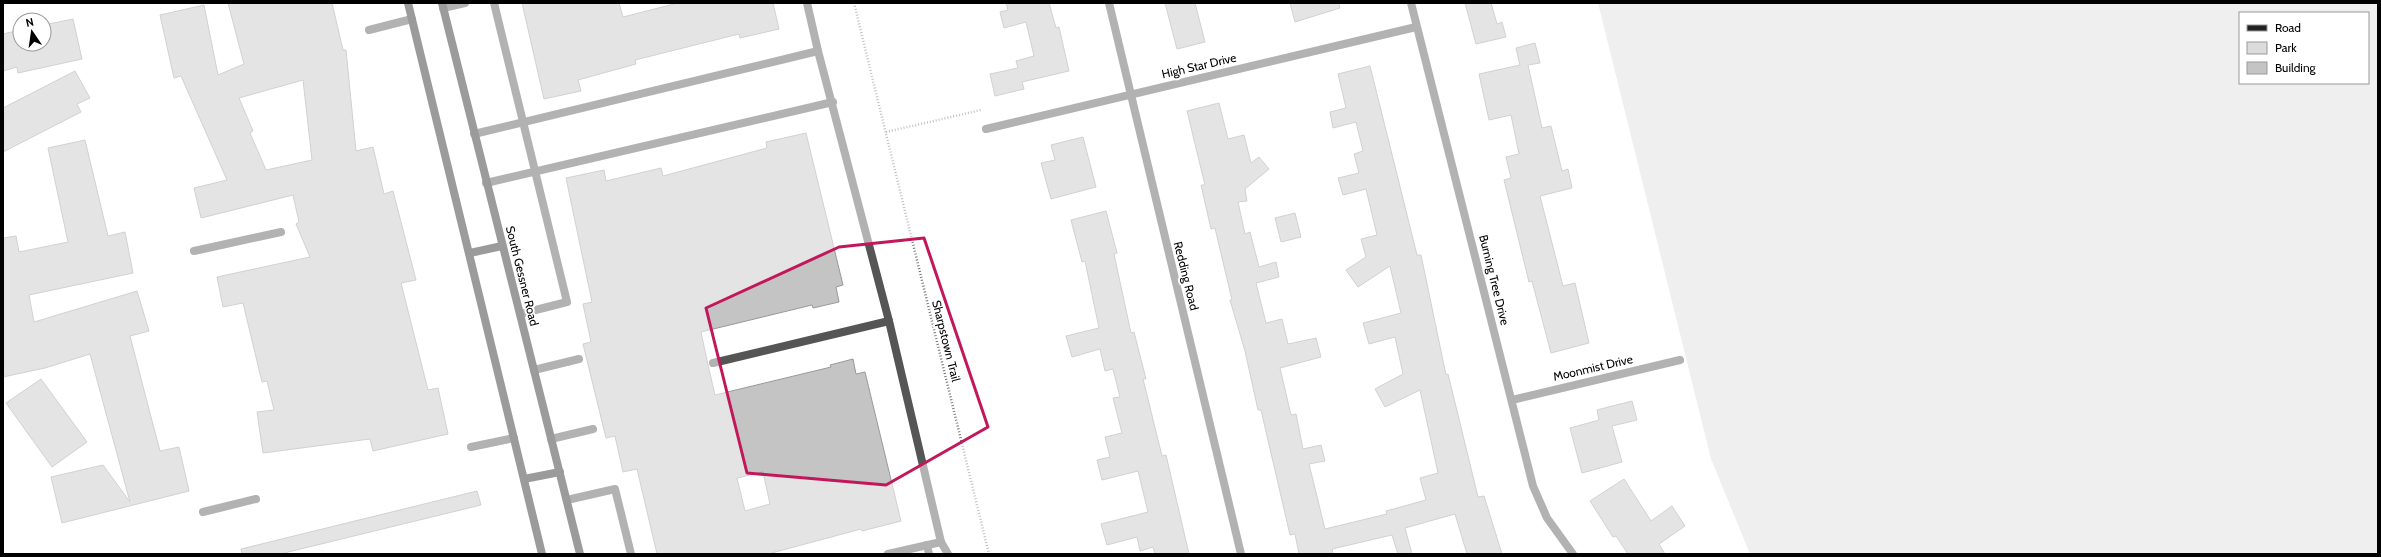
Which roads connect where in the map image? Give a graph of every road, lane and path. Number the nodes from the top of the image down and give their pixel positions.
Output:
1 (408, 3) edge
2 (465, 3) edge
3 (494, 3) edge
4 (807, 3) edge
5 (854, 3) edge
6 (1109, 3) edge
7 (1411, 3) edge
8 (443, 5) edge
9 (412, 19) junction
10 (1416, 27) junction
11 (369, 30) dead end
12 (818, 51) junction
13 (1131, 95) junction
14 (833, 102) junction
15 (981, 110) dead end
16 (523, 121) junction
17 (986, 129) dead end
18 (886, 132) junction
19 (474, 134) junction
20 (535, 172) junction
21 (486, 183) junction
22 (281, 232) dead end
23 (502, 246) junction
24 (194, 251) dead end
25 (470, 253) junction
26 (520, 314) junction
27 (889, 321) junction
28 (579, 359) dead end
29 (1680, 360) dead end
30 (712, 363) dead end
31 (534, 370) junction
32 (1512, 400) junction
33 (594, 429) dead end
34 (514, 438) junction
35 (551, 439) junction
36 (471, 448) dead end
37 (560, 472) junction
38 (524, 479) junction
39 (256, 499) dead end
40 (567, 500) junction
41 (204, 512) dead end
42 (941, 542) junction
43 (927, 545) junction
44 (542, 554) edge
45 (580, 554) edge
46 (631, 554) edge
47 (888, 554) edge
48 (929, 554) edge
49 (948, 554) edge
50 (989, 554) edge
51 (1241, 554) edge
52 (1573, 554) edge

1 - 9 main road
2 - 8 street
3 - 16 street
4 - 12 street
5 - 18 path, Sharpstown Trail
6 - 13 street, Redding Road
7 - 10 street, Burning Tree Drive
8 - 19 main road, South Gessner Road
9 - 11 street
9 - 25 main road
10 - 13 street, High Star Drive
10 - 32 street, Burning Tree Drive
12 - 14 street
12 - 16 street
13 - 17 street, High Star Drive
13 - 51 street, Redding Road
14 - 20 street
14 - 27 street
15 - 18 path
16 - 19 street
16 - 20 street
18 - 50 path, Sharpstown Trail
19 - 21 main road, South Gessner Road
20 - 21 street
20 - 26 street
21 - 23 main road, South Gessner Road
22 - 24 street
23 - 25 main road
23 - 26 main road, South Gessner Road
25 - 34 main road
26 - 31 main road, South Gessner Road
27 - 30 street
27 - 42 street
28 - 31 street
29 - 32 street, Moonmist Drive
31 - 35 main road, South Gessner Road
32 - 52 street, Burning Tree Drive
33 - 35 street
34 - 36 street
34 - 38 main road
35 - 37 main road, South Gessner Road
37 - 38 main road
37 - 40 main road, South Gessner Road
38 - 44 main road
39 - 41 street
40 - 45 main road, South Gessner Road
40 - 46 street
42 - 43 street
42 - 49 street
43 - 47 street
43 - 48 street

